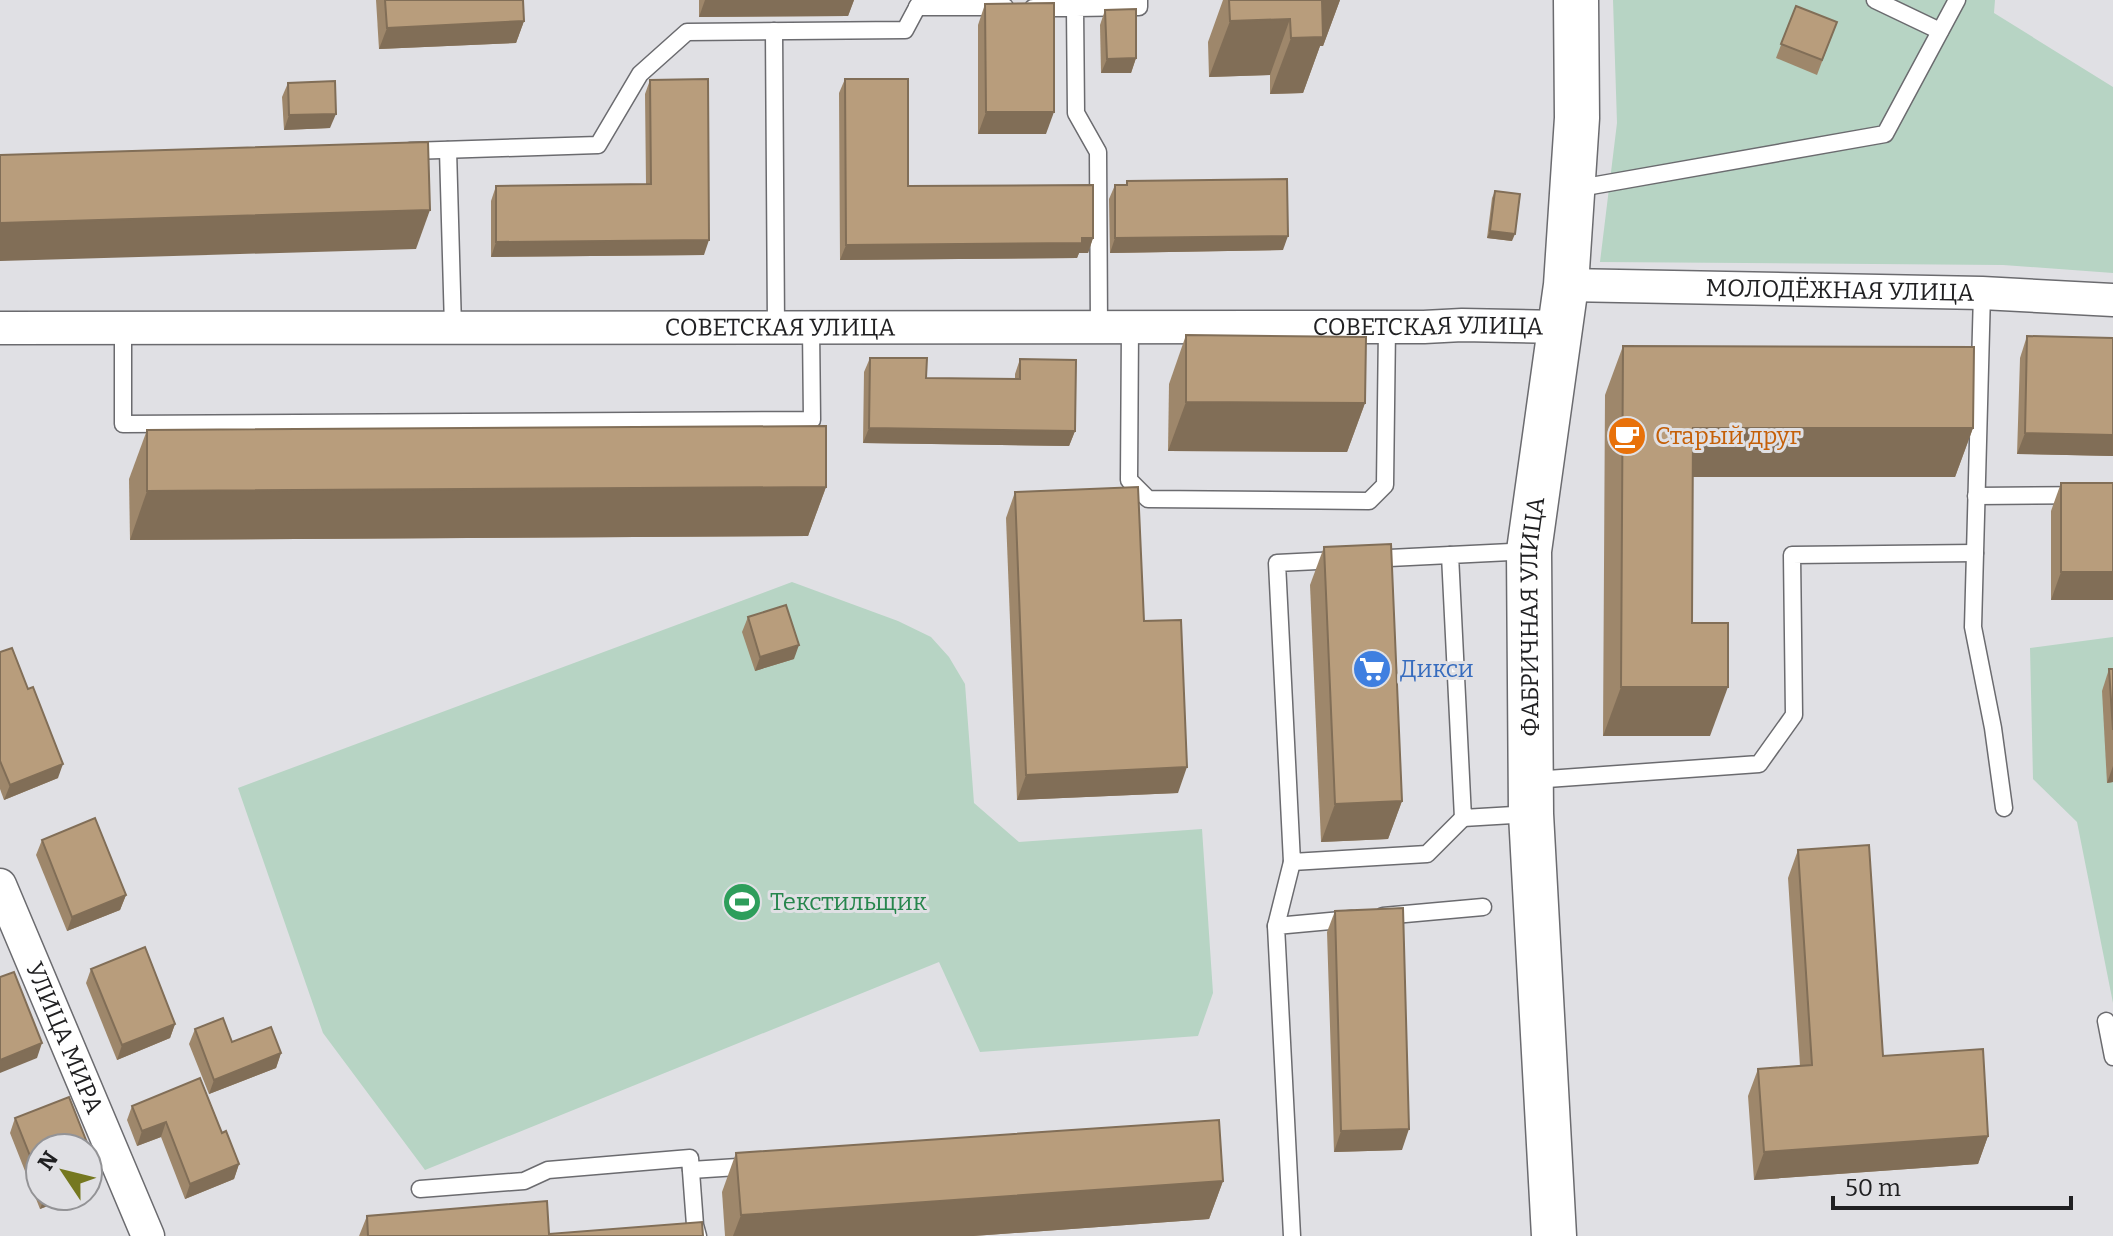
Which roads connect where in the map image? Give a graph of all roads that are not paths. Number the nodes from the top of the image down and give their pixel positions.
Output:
1 (1139, 0) edge
2 (1576, 0) edge
3 (1875, 0) edge
4 (1957, 0) edge
5 (919, 4) edge
6 (1075, 8) junction
7 (774, 31) junction
8 (1940, 31) junction
9 (448, 150) junction
10 (386, 152) edge
11 (1572, 189) junction
12 (1982, 293) junction
13 (2113, 300) edge
14 (1563, 306) junction
15 (123, 327) junction
16 (453, 327) junction
17 (776, 327) junction
18 (811, 327) junction
19 (1114, 327) junction
20 (1387, 327) junction
21 (0, 328) edge
22 (2113, 495) edge
23 (1976, 496) junction
24 (1529, 551) junction
25 (1975, 553) junction
26 (1450, 555) junction
27 (1531, 797) junction
28 (2004, 808) dead end
29 (1463, 818) junction
30 (1292, 862) junction
31 (0, 885) edge
32 (1483, 907) dead end
33 (1276, 926) junction
34 (2106, 1021) dead end
35 (2113, 1057) edge
36 (769, 1165) edge
37 (691, 1170) junction
38 (420, 1189) dead end
39 (148, 1236) edge
40 (698, 1236) edge
41 (1292, 1236) edge
42 (1554, 1236) edge

1 - 6 lane
2 - 11 street, ФАБРИЧНАЯ УЛИЦА
3 - 8 lane
4 - 8 lane
5 - 6 lane
5 - 7 lane
6 - 19 lane
7 - 9 lane
7 - 17 lane
8 - 11 lane
9 - 10 lane
9 - 16 lane
11 - 14 street, ФАБРИЧНАЯ УЛИЦА
12 - 13 street, МОЛОДЁЖНАЯ УЛИЦА
12 - 14 street, МОЛОДЁЖНАЯ УЛИЦА
12 - 23 lane
14 - 20 street, СОВЕТСКАЯ УЛИЦА
14 - 24 street, ФАБРИЧНАЯ УЛИЦА
15 - 16 street, СОВЕТСКАЯ УЛИЦА
15 - 18 lane
15 - 21 street, СОВЕТСКАЯ УЛИЦА
16 - 17 street, СОВЕТСКАЯ УЛИЦА
17 - 18 street, СОВЕТСКАЯ УЛИЦА
18 - 19 street, СОВЕТСКАЯ УЛИЦА
19 - 20 street, СОВЕТСКАЯ УЛИЦА
19 - 20 lane
22 - 23 lane
23 - 25 lane
24 - 26 lane
24 - 27 street, ФАБРИЧНАЯ УЛИЦА
25 - 27 lane
25 - 28 lane
26 - 29 lane
26 - 30 lane
27 - 29 lane
27 - 42 street, ФАБРИЧНАЯ УЛИЦА
29 - 30 lane
30 - 33 lane
31 - 39 street, УЛИЦА МИРА
32 - 33 lane
33 - 41 lane
34 - 35 lane
36 - 37 lane
37 - 38 lane
37 - 40 lane

